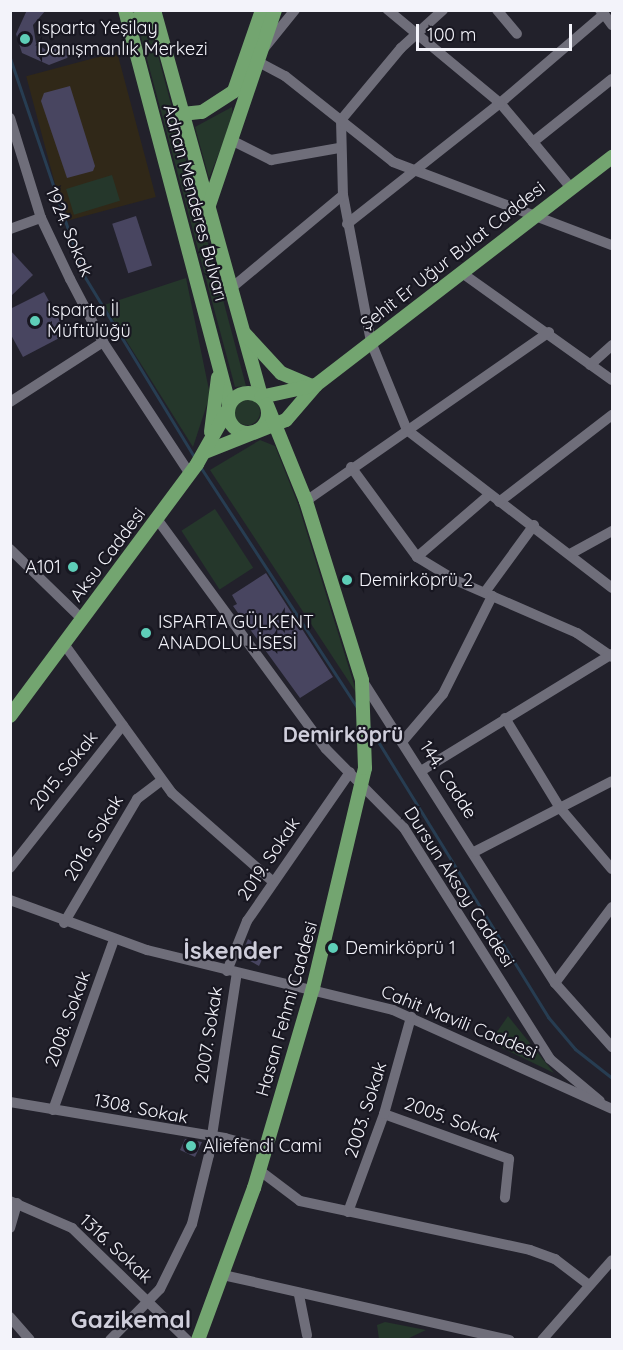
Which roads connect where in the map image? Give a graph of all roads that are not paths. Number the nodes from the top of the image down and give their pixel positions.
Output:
1 (262, 10) edge
2 (275, 10) edge
3 (282, 10) edge
4 (388, 10) edge
5 (443, 10) edge
6 (496, 10) edge
7 (295, 11) edge
8 (155, 12) edge
9 (602, 12) edge
10 (126, 16) edge
11 (612, 25) edge
12 (418, 33) junction
13 (517, 34) dead end
14 (257, 56) junction
15 (612, 79) edge
16 (500, 103) junction
17 (182, 114) junction
18 (10, 118) edge
19 (341, 120) junction
20 (231, 140) junction
21 (533, 142) junction
22 (339, 148) junction
23 (612, 157) edge
24 (413, 172) junction
25 (571, 188) junction
26 (343, 195) junction
27 (207, 210) junction
28 (539, 214) junction
29 (41, 218) junction
30 (347, 224) junction
31 (10, 230) edge
32 (612, 245) edge
33 (462, 273) junction
34 (229, 290) junction
35 (236, 317) junction
36 (549, 332) junction
37 (103, 342) junction
38 (371, 342) junction
39 (612, 345) edge
40 (216, 351) junction
41 (590, 365) junction
42 (612, 380) edge
43 (314, 385) junction
44 (264, 401) junction
45 (10, 402) edge
46 (228, 407) junction
47 (612, 415) edge
48 (276, 424) junction
49 (407, 430) junction
50 (255, 432) junction
51 (205, 452) junction
52 (351, 467) junction
53 (190, 474) junction
54 (489, 495) junction
55 (306, 501) junction
56 (499, 502) junction
57 (157, 519) junction
58 (534, 525) junction
59 (612, 531) edge
60 (10, 549) edge
61 (572, 552) junction
62 (417, 557) junction
63 (612, 588) edge
64 (488, 594) junction
65 (82, 619) junction
66 (64, 644) junction
67 (612, 655) edge
68 (362, 680) junction
69 (10, 716) edge
70 (505, 718) junction
71 (123, 724) junction
72 (402, 742) junction
73 (421, 771) junction
74 (350, 772) junction
75 (162, 780) junction
76 (612, 781) edge
77 (363, 782) junction
78 (560, 808) junction
79 (474, 852) junction
80 (10, 868) edge
81 (612, 869) edge
82 (272, 881) junction
83 (10, 900) edge
84 (612, 907) edge
85 (64, 923) junction
86 (114, 940) junction
87 (232, 972) junction
88 (555, 983) junction
89 (313, 988) junction
90 (411, 1017) junction
91 (612, 1047) edge
92 (600, 1101) junction
93 (10, 1102) edge
94 (612, 1109) edge
95 (53, 1110) junction
96 (384, 1114) junction
97 (212, 1137) junction
98 (265, 1149) junction
99 (259, 1170) junction
100 (505, 1198) dead end
101 (14, 1202) edge
102 (348, 1212) junction
103 (10, 1228) edge
104 (612, 1260) edge
105 (223, 1275) junction
106 (589, 1285) junction
107 (299, 1295) junction
108 (149, 1302) junction
109 (10, 1317) edge
110 (307, 1335) dead end
111 (542, 1339) edge
112 (30, 1340) edge
113 (110, 1340) edge
114 (187, 1340) edge
115 (198, 1340) edge
116 (510, 1340) edge

1 - 14 main road
2 - 14 main road
3 - 7 street
4 - 12 street
5 - 12 street
6 - 13 street
7 - 14 street
8 - 10 main road
8 - 17 main road, Adnan Menderes Bulvarı
9 - 11 street
9 - 16 street
10 - 40 main road, Adnan Menderes Bulvarı
12 - 16 street
12 - 19 street
14 - 17 main road
14 - 19 street
14 - 20 main road
15 - 21 street
16 - 21 street
16 - 24 street
17 - 27 main road, Adnan Menderes Bulvarı
18 - 29 street, 1924. Sokak
19 - 22 street
19 - 24 street
20 - 22 street
20 - 27 main road
21 - 25 street
22 - 26 street
23 - 25 main road, Şehit Er Uğur Bulat Caddesi
24 - 28 street
24 - 30 street
25 - 28 main road, Şehit Er Uğur Bulat Caddesi
26 - 30 street
26 - 34 street
27 - 34 main road, Adnan Menderes Bulvarı
28 - 32 street
28 - 33 main road, Şehit Er Uğur Bulat Caddesi
29 - 31 street
29 - 37 street, 1924. Sokak
30 - 38 street
33 - 36 street
33 - 38 main road, Şehit Er Uğur Bulat Caddesi
34 - 35 main road, Adnan Menderes Bulvarı
35 - 43 main road
35 - 44 main road, Adnan Menderes Bulvarı
36 - 41 street
36 - 49 street
37 - 45 street
37 - 53 street, 1924. Sokak
38 - 43 main road, Şehit Er Uğur Bulat Caddesi
38 - 49 street
39 - 41 street
40 - 46 main road, Adnan Menderes Bulvarı
40 - 51 main road
41 - 42 street
43 - 44 main road, Şehit Er Uğur Bulat Caddesi
43 - 48 main road, Şehit Er Uğur Bulat Caddesi
44 - 46 main road
44 - 48 main road, 144. Cadde
44 - 50 main road
46 - 50 main road
46 - 51 main road, Aksu Caddesi
47 - 56 street
48 - 50 main road, Şehit Er Uğur Bulat Caddesi
48 - 55 main road, 144. Cadde
49 - 52 street
49 - 54 street
50 - 51 main road, Şehit Er Uğur Bulat Caddesi
51 - 53 main road, Aksu Caddesi
52 - 55 street
52 - 62 street
53 - 57 main road, Aksu Caddesi
54 - 56 street
54 - 62 street
55 - 68 main road, 144. Cadde
56 - 58 street
57 - 65 main road, Aksu Caddesi
57 - 74 street, Dursun Aksoy Caddesi
58 - 61 street
58 - 64 street
59 - 61 street
60 - 65 street
61 - 63 street
62 - 64 street
64 - 67 street
64 - 72 street
65 - 66 main road, Aksu Caddesi
66 - 69 main road, Aksu Caddesi
66 - 71 street
67 - 70 street
68 - 72 street, 144. Cadde
68 - 77 main road, Hasan Fehmi Caddesi
70 - 73 street
70 - 78 street
71 - 75 street
71 - 80 street, 2015. Sokak
72 - 73 street, 144. Cadde
73 - 79 street, 144. Cadde
74 - 77 street, Dursun Aksoy Caddesi
74 - 82 street, 2019. Sokak
75 - 82 street
75 - 85 street, 2016. Sokak
76 - 78 street
77 - 89 main road, Hasan Fehmi Caddesi
77 - 92 street, Dursun Aksoy Caddesi
78 - 79 street
78 - 81 street
79 - 88 street, 144. Cadde
82 - 87 street, 2019. Sokak
83 - 85 street, Cahit Mavili Caddesi
84 - 88 street
85 - 86 street, Cahit Mavili Caddesi
86 - 87 street, Cahit Mavili Caddesi
86 - 95 street, 2008. Sokak
87 - 89 street, Cahit Mavili Caddesi
87 - 97 street, 2007. Sokak
88 - 91 street, 144. Cadde
89 - 90 street, Cahit Mavili Caddesi
89 - 98 main road, Hasan Fehmi Caddesi
90 - 92 street, Cahit Mavili Caddesi
90 - 96 street, 2003. Sokak
92 - 94 street, Cahit Mavili Caddesi
93 - 95 street, 1308. Sokak
95 - 97 street, 1308. Sokak
96 - 100 street, 2005. Sokak
96 - 102 street, 2003. Sokak
97 - 98 street, 1308. Sokak
97 - 108 street, 2007. Sokak
98 - 99 main road, Hasan Fehmi Caddesi
99 - 102 street
99 - 105 main road, Hasan Fehmi Caddesi
101 - 103 street
101 - 108 street, 1316. Sokak
102 - 106 street
104 - 106 street
105 - 107 street
105 - 115 main road, Hasan Fehmi Caddesi
106 - 111 street
107 - 110 street
107 - 116 street
108 - 113 street, 2007. Sokak
108 - 114 street, 1316. Sokak
109 - 112 street

